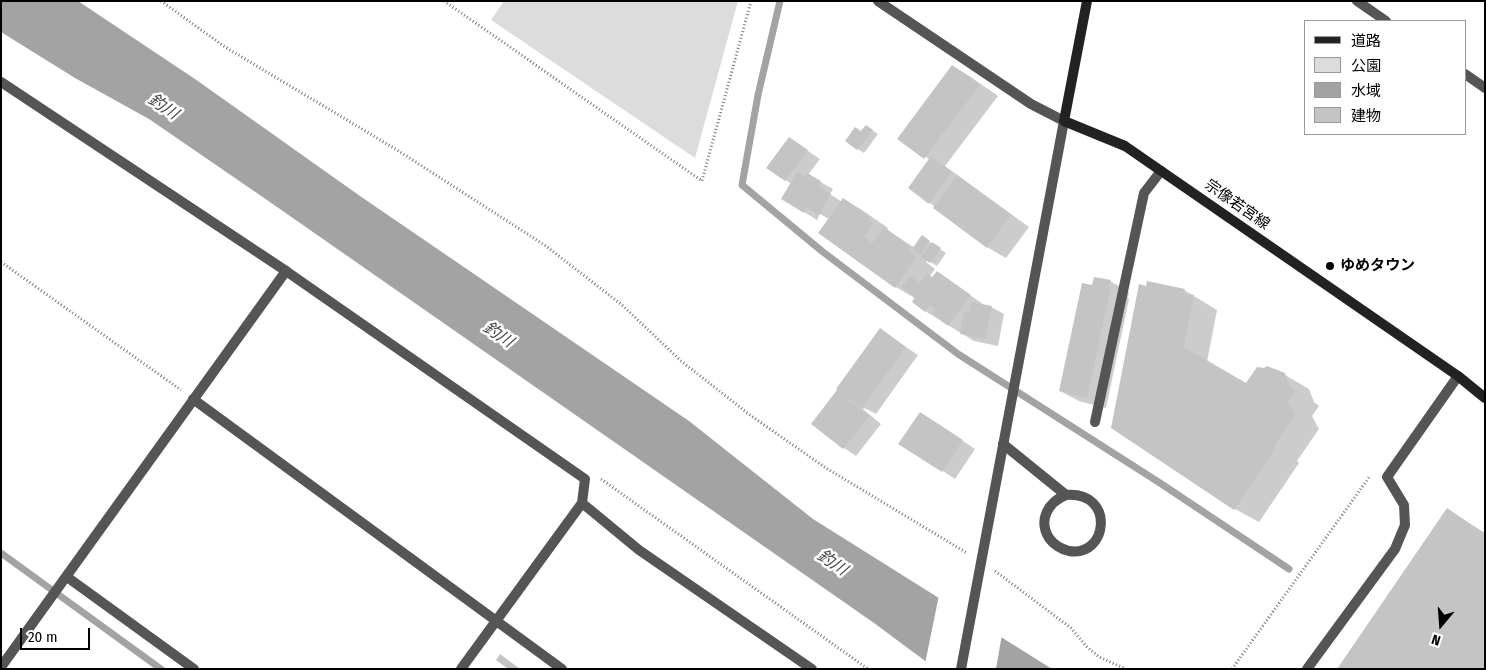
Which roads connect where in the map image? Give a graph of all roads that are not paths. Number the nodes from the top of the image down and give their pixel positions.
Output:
1 (878, 1) edge
2 (1087, 1) edge
3 (1357, 1) edge
4 (1385, 20) edge
5 (1466, 75) edge
6 (1, 82) edge
7 (1485, 88) edge
8 (1064, 121) junction
9 (1161, 171) junction
10 (286, 271) junction
11 (1458, 376) junction
12 (1485, 398) edge
13 (193, 399) junction
14 (1095, 422) dead end
15 (1003, 444) junction
16 (1066, 495) junction
17 (582, 503) junction
18 (67, 577) junction
19 (496, 620) junction
20 (1, 667) edge
21 (194, 669) edge
22 (461, 669) edge
23 (562, 669) edge
24 (812, 669) edge
25 (961, 669) edge
26 (1307, 669) edge

1 - 8 street
2 - 8 main road
3 - 4 street
5 - 7 street
6 - 10 street
8 - 9 main road, 宗像若宮線
8 - 15 street
9 - 11 main road, 宗像若宮線
9 - 14 street
10 - 13 street
10 - 17 street
11 - 12 main road, 宗像若宮線
11 - 26 street
13 - 18 street
13 - 19 street
15 - 16 street
15 - 25 street
16 - 16 street
17 - 19 street
17 - 24 street
18 - 20 street
18 - 21 street
19 - 22 street
19 - 23 street

